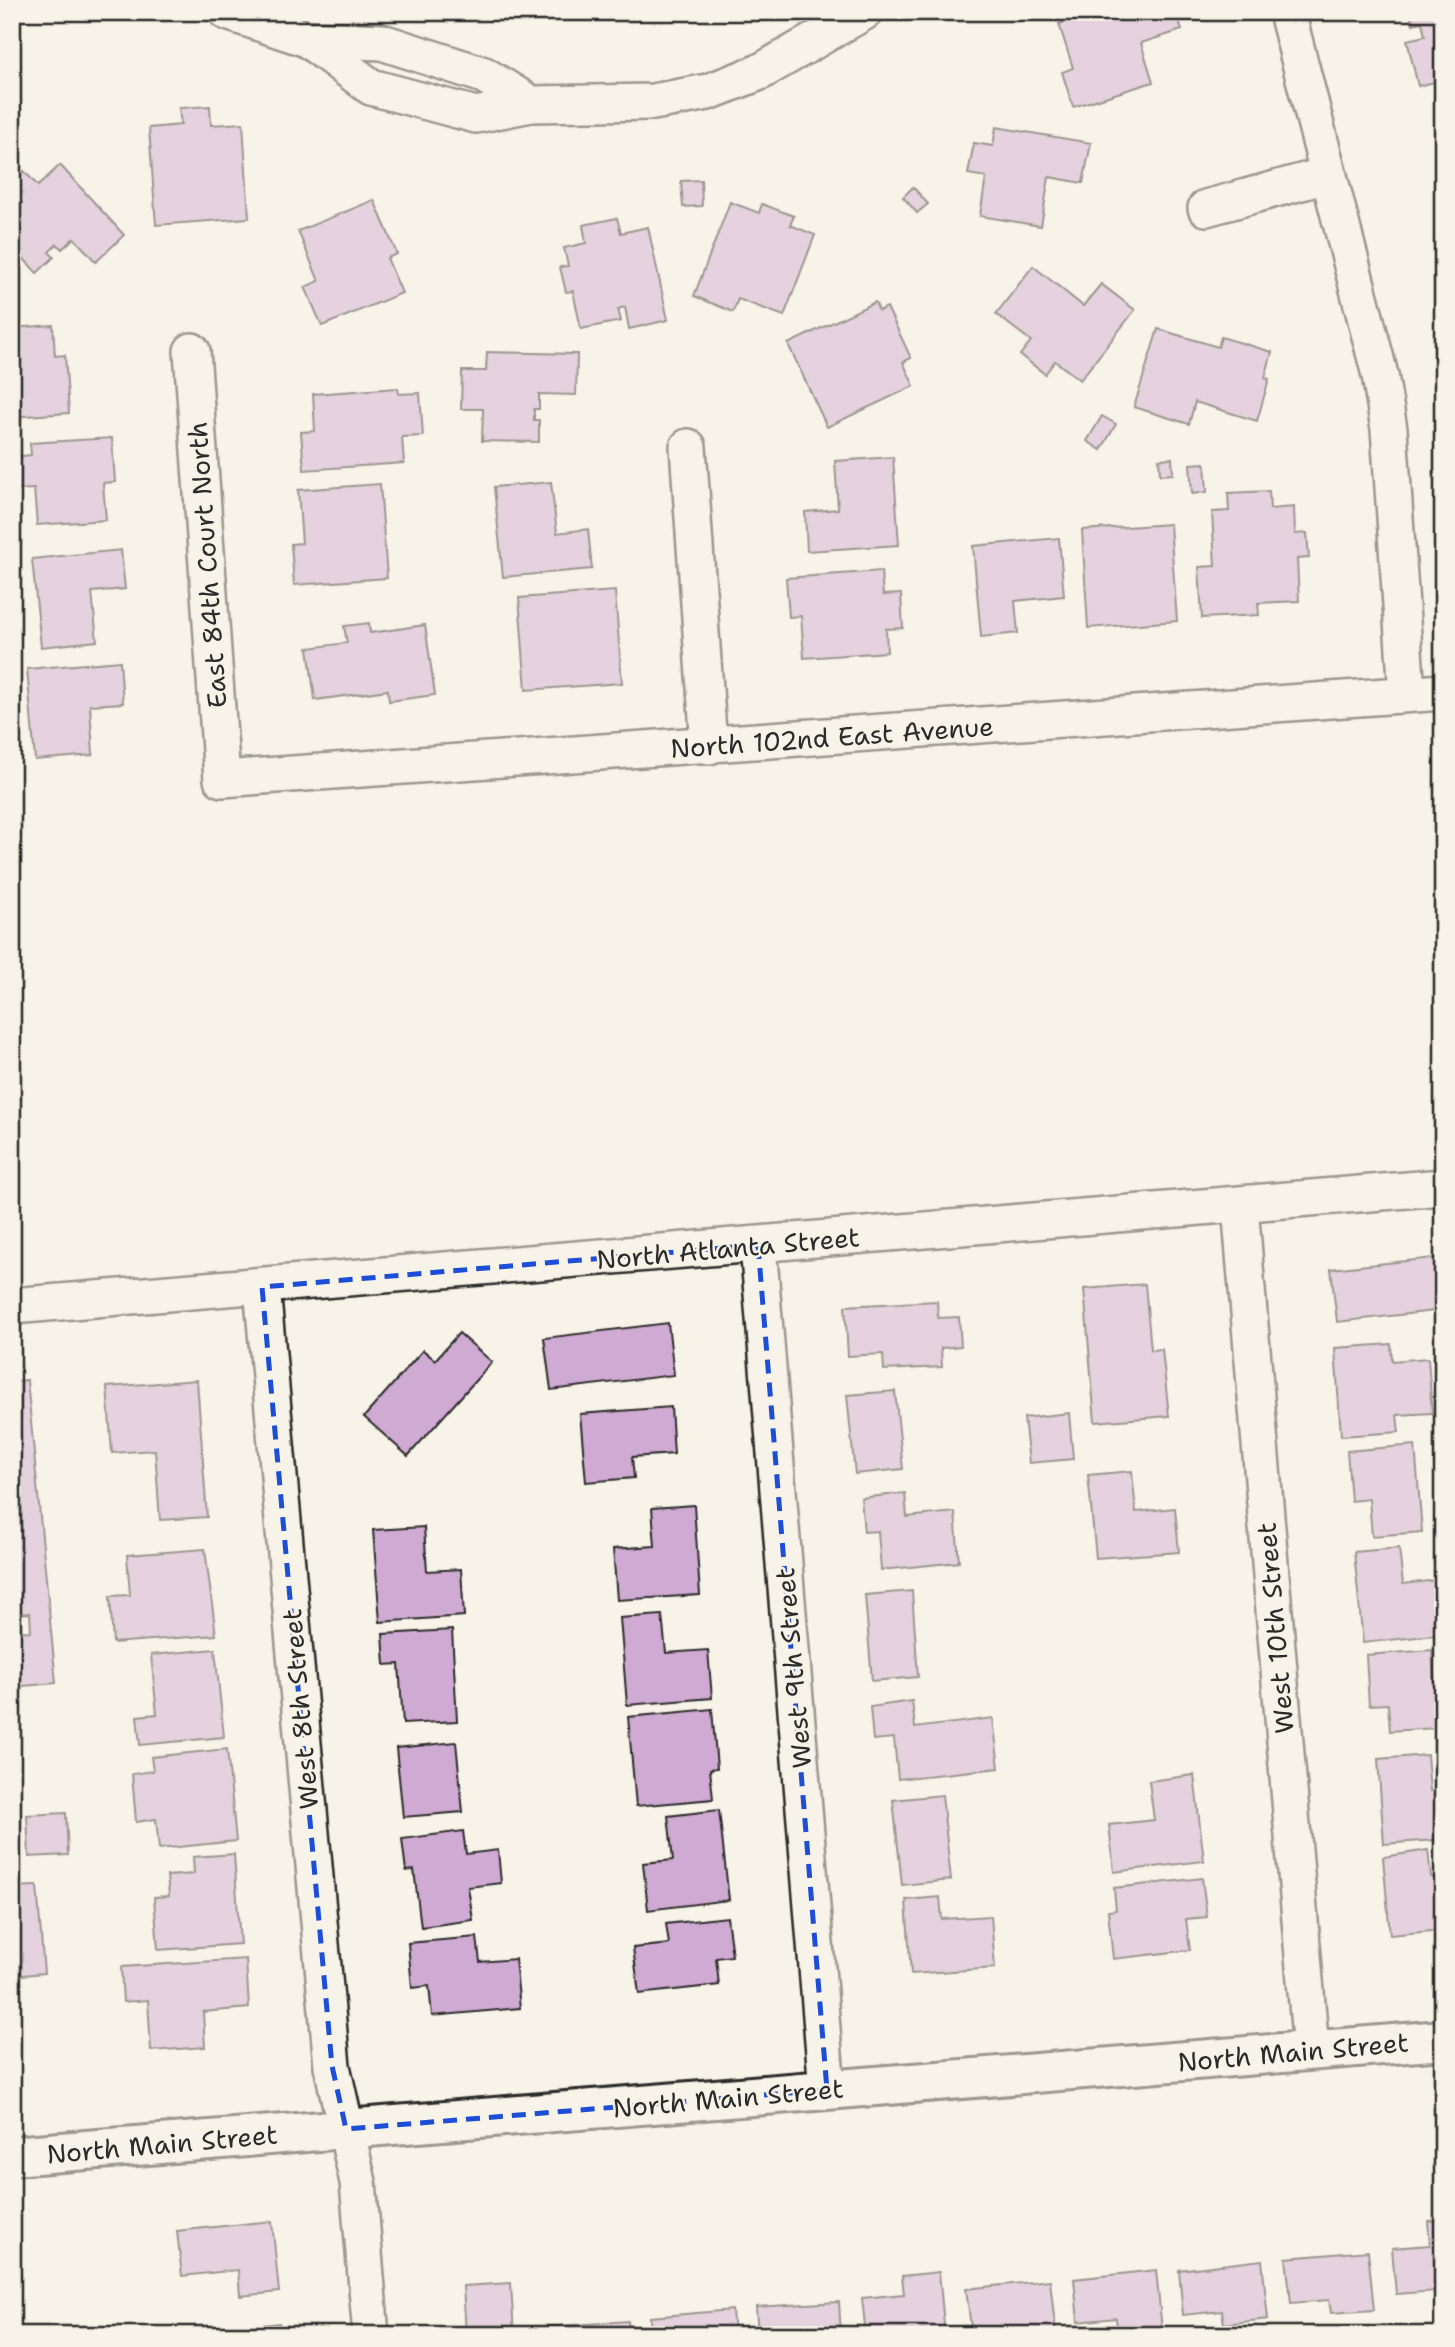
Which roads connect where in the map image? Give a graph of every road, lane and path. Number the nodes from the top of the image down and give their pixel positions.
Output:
1 (227, 12) edge
2 (864, 12) edge
3 (1287, 12) edge
4 (307, 40) junction
5 (531, 104) junction
6 (1328, 175) junction
7 (1206, 208) dead end
8 (192, 351) dead end
9 (688, 447) dead end
10 (1443, 692) edge
11 (1407, 694) junction
12 (709, 746) junction
13 (222, 779) joint
14 (1443, 1187) edge
15 (1240, 1206) junction
16 (758, 1245) junction
17 (262, 1287) junction
18 (12, 1306) edge
19 (1443, 2040) edge
20 (1311, 2051) junction
21 (827, 2090) junction
22 (346, 2129) junction
23 (12, 2156) edge
24 (371, 2335) edge

1 - 4 street
2 - 5 street
3 - 6 street
4 - 5 street
4 - 5 street
6 - 7 street
6 - 11 street
8 - 13 street, East 84th Court North
9 - 12 street
10 - 11 street, North 102nd East Avenue
11 - 12 street, North 102nd East Avenue
12 - 13 street, North 102nd East Avenue
14 - 15 street, North Atlanta Street
15 - 16 street, North Atlanta Street
15 - 20 street, West 10th Street
16 - 17 street, North Atlanta Street
16 - 21 street, West 9th Street
17 - 18 street, North Atlanta Street
17 - 22 street, West 8th Street
19 - 20 main road, North Main Street
20 - 21 main road, North Main Street
21 - 22 main road, North Main Street
22 - 23 main road, North Main Street
22 - 24 street, West 8th Street

